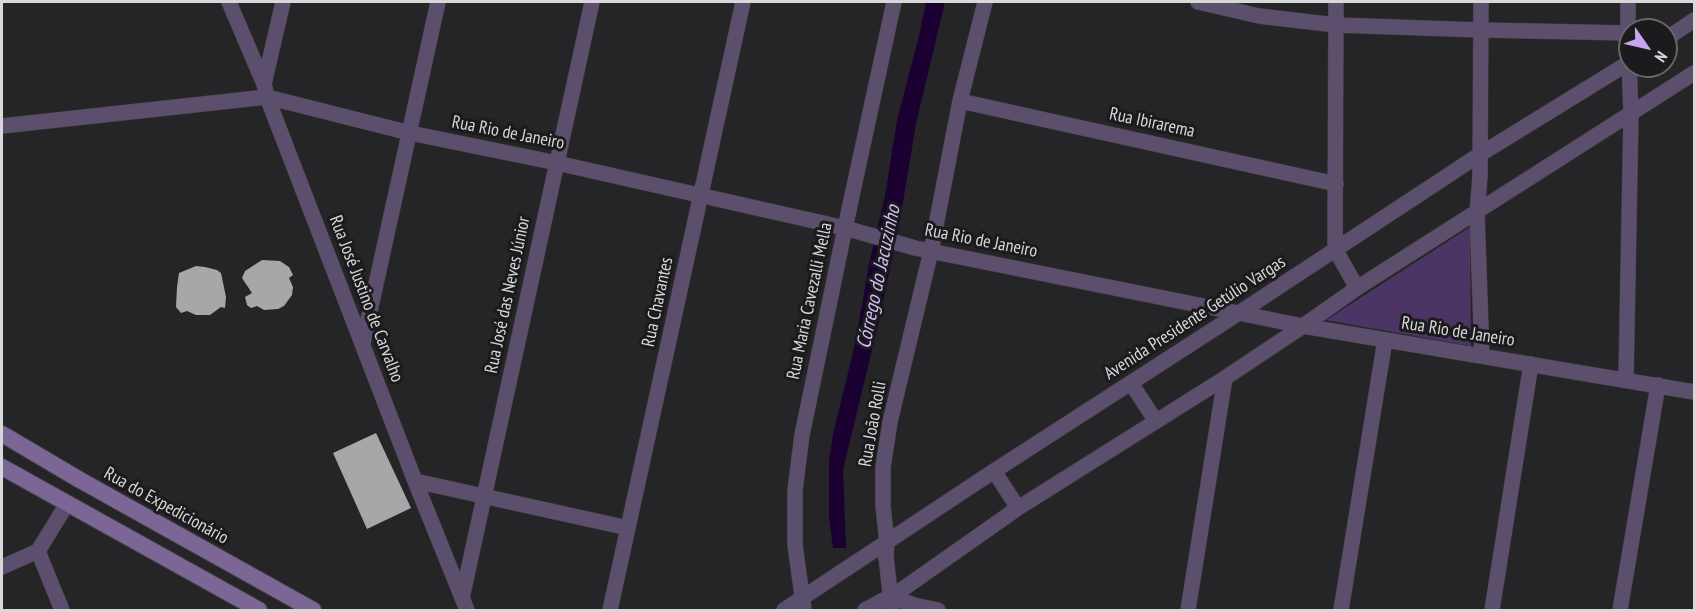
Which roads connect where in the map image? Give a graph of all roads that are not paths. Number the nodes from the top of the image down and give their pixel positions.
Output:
1 (229, 2) edge
2 (283, 2) edge
3 (438, 2) edge
4 (592, 2) edge
5 (743, 2) edge
6 (894, 2) edge
7 (985, 2) edge
8 (1198, 2) edge
9 (1336, 2) edge
10 (1481, 2) edge
11 (1628, 2) edge
12 (1628, 18) edge
13 (1695, 20) edge
14 (1336, 25) junction
15 (1481, 30) junction
16 (1678, 31) edge
17 (1618, 33) edge
18 (1618, 69) edge
19 (1695, 73) edge
20 (1630, 78) edge
21 (266, 90) junction
22 (960, 101) junction
23 (1631, 114) junction
24 (2, 126) edge
25 (410, 133) junction
26 (1479, 154) junction
27 (557, 163) junction
28 (1336, 184) junction
29 (701, 195) junction
30 (1477, 213) junction
31 (845, 228) junction
32 (1335, 249) junction
33 (931, 251) junction
34 (1358, 288) junction
35 (1239, 313) junction
36 (1304, 326) junction
37 (1385, 340) junction
38 (363, 343) junction
39 (1482, 356) junction
40 (1531, 364) junction
41 (1225, 378) junction
42 (1626, 380) junction
43 (1131, 383) junction
44 (1658, 386) junction
45 (1695, 392) edge
46 (1155, 420) junction
47 (2, 434) edge
48 (30, 450) junction
49 (9, 471) edge
50 (994, 471) junction
51 (415, 482) junction
52 (484, 497) junction
53 (67, 504) junction
54 (1018, 508) junction
55 (628, 528) junction
56 (886, 543) junction
57 (38, 551) junction
58 (2, 567) edge
59 (260, 581) junction
60 (891, 603) edge
61 (465, 604) edge
62 (803, 605) edge
63 (253, 607) edge
64 (62, 610) edge
65 (313, 610) edge
66 (610, 610) edge
67 (784, 610) edge
68 (865, 610) edge
69 (938, 610) edge
70 (1188, 610) edge
71 (1341, 610) edge
72 (1492, 610) edge
73 (1620, 610) edge

1 - 21 street, Rua José Justino de Carvalho
2 - 21 street
3 - 25 street
4 - 27 street, Rua José das Neves Júnior
5 - 29 street, Rua Chavantes
6 - 31 street, Rua Maria Cavezalli Mella
7 - 22 street, Rua João Rolli
8 - 14 street
9 - 14 street
10 - 15 street
11 - 12 street
13 - 16 street
14 - 15 street
14 - 28 street
15 - 17 street
15 - 26 street
18 - 26 street, Avenida Presidente Getúlio Vargas
19 - 23 street
20 - 23 street
21 - 24 street
21 - 25 street, Rua Rio de Janeiro
21 - 38 street, Rua José Justino de Carvalho
22 - 28 street, Rua Ibirarema
22 - 33 street, Rua João Rolli
23 - 30 street
23 - 42 street
25 - 27 street, Rua Rio de Janeiro
25 - 38 street
26 - 30 street
26 - 32 street, Avenida Presidente Getúlio Vargas
27 - 29 street, Rua Rio de Janeiro
27 - 52 street, Rua José das Neves Júnior
28 - 32 street
29 - 31 street, Rua Rio de Janeiro
29 - 55 street, Rua Chavantes
30 - 34 street
30 - 39 street
31 - 33 street, Rua Rio de Janeiro
31 - 62 street, Rua Maria Cavezalli Mella
32 - 34 street
32 - 35 street, Avenida Presidente Getúlio Vargas
33 - 35 street, Rua Rio de Janeiro
33 - 56 street, Rua João Rolli
34 - 36 street
35 - 36 street, Rua Rio de Janeiro
35 - 43 street, Avenida Presidente Getúlio Vargas
36 - 37 street, Rua Rio de Janeiro
36 - 41 street
37 - 39 street, Rua Rio de Janeiro
37 - 71 street
38 - 51 street, Rua José Justino de Carvalho
39 - 40 street, Rua Rio de Janeiro
40 - 42 street, Rua Rio de Janeiro
40 - 72 street
41 - 46 street
41 - 70 street
42 - 44 street, Rua Rio de Janeiro
43 - 46 street
43 - 50 street, Avenida Presidente Getúlio Vargas
44 - 45 street, Rua Rio de Janeiro
44 - 73 street
46 - 54 street
47 - 48 main road, Rua do Expedicionário
48 - 49 main road
48 - 59 main road, Rua do Expedicionário
49 - 53 main road
50 - 54 street
50 - 56 street, Avenida Presidente Getúlio Vargas
51 - 52 street
51 - 61 street, Rua José Justino de Carvalho
52 - 55 street
52 - 61 street, Rua José das Neves Júnior
53 - 57 street
53 - 63 main road
54 - 60 street
55 - 66 street, Rua Chavantes
56 - 60 street, Rua João Rolli
56 - 62 street, Avenida Presidente Getúlio Vargas
57 - 58 street
57 - 64 street
59 - 63 main road
59 - 65 main road, Rua do Expedicionário
60 - 68 street
60 - 69 street
62 - 67 street, Avenida Presidente Getúlio Vargas

